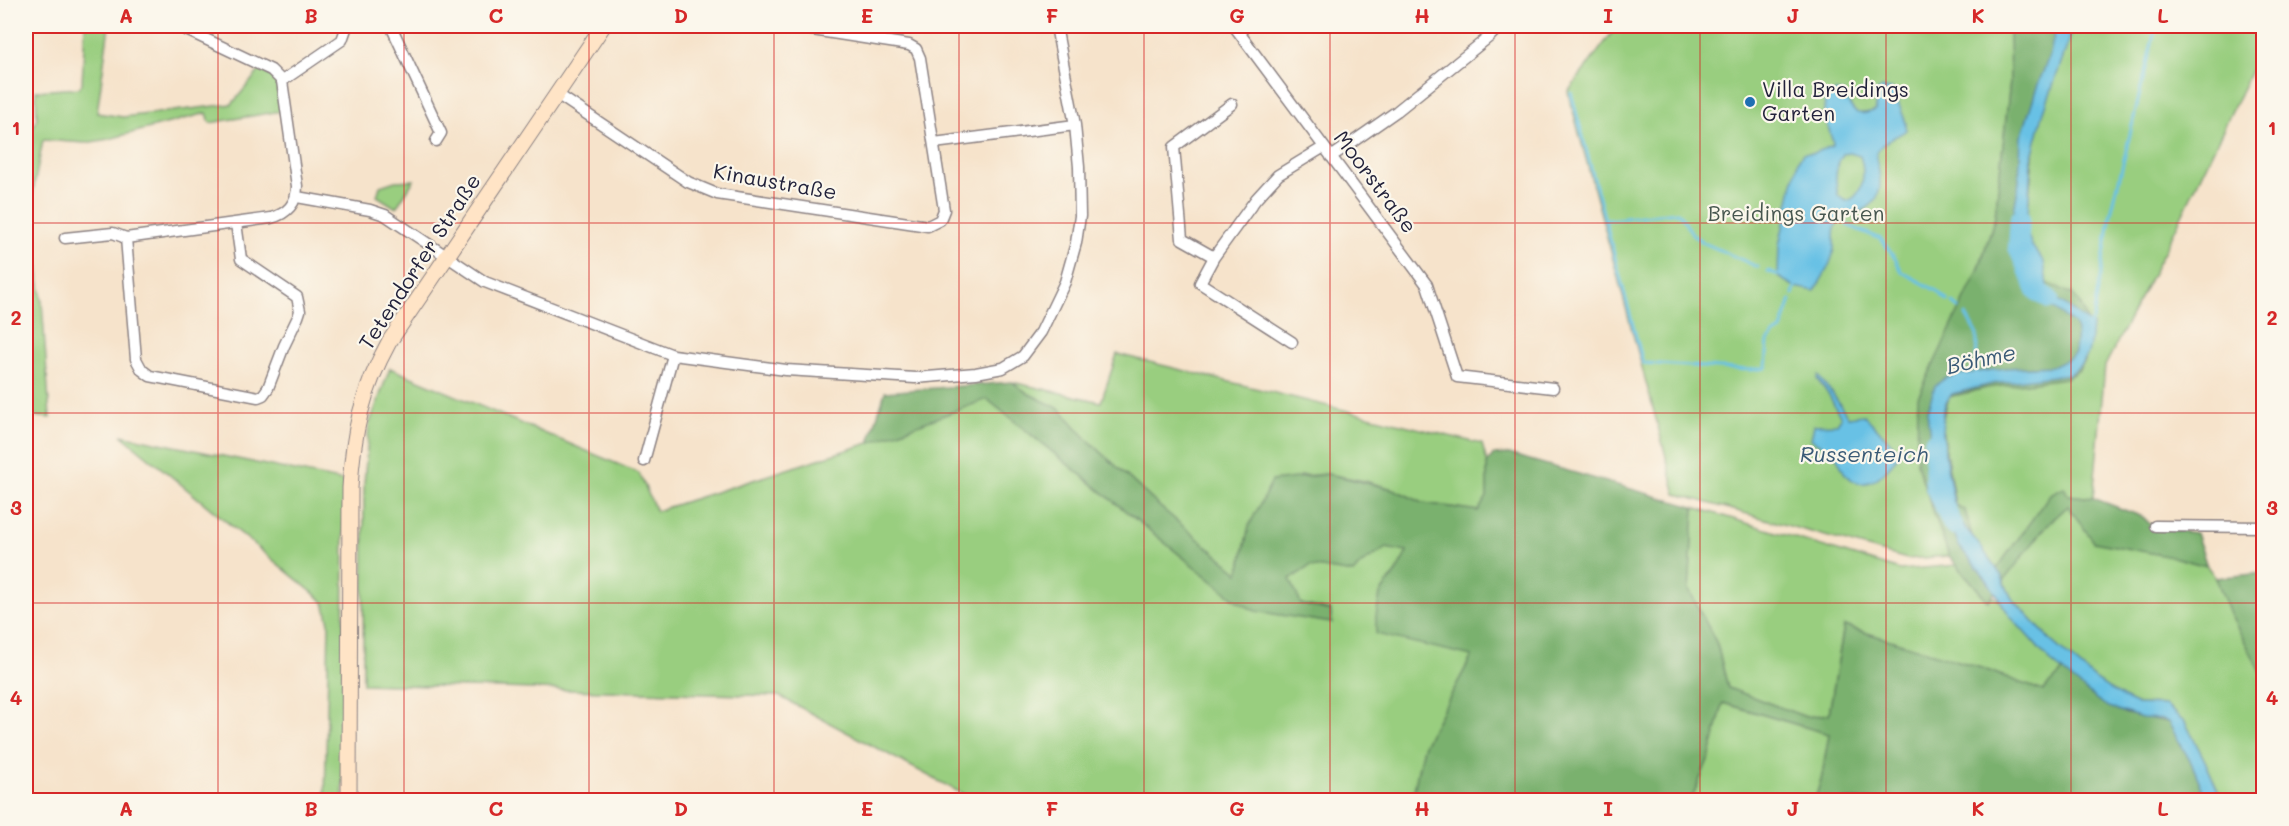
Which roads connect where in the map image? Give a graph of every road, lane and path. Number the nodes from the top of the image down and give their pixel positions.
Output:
1 (178, 26) edge
2 (347, 26) edge
3 (391, 26) edge
4 (603, 26) edge
5 (787, 26) edge
6 (1056, 26) edge
7 (1234, 26) edge
8 (1500, 26) edge
9 (282, 81) junction
10 (557, 94) junction
11 (1232, 105) dead end
12 (1075, 125) junction
13 (436, 141) dead end
14 (934, 143) junction
15 (1324, 147) junction
16 (1331, 157) junction
17 (297, 196) junction
18 (236, 223) junction
19 (65, 238) dead end
20 (126, 238) junction
21 (447, 256) junction
22 (1214, 257) junction
23 (1292, 342) dead end
24 (673, 356) junction
25 (1553, 388) dead end
26 (644, 460) dead end
27 (2154, 526) dead end
28 (2264, 527) edge
29 (349, 801) edge

1 - 9 street
2 - 9 street
3 - 13 street
4 - 10 street, Tetendorfer Straße
5 - 14 street
6 - 12 street
7 - 15 street, Moorstraße
8 - 16 street
9 - 17 street
10 - 14 street, Kinaustraße
10 - 21 street, Tetendorfer Straße
11 - 22 street
12 - 14 street
12 - 24 street
15 - 16 street, Moorstraße
15 - 22 street
16 - 25 street, Moorstraße
17 - 18 street
17 - 21 street
18 - 20 street
18 - 20 street
19 - 20 street
21 - 24 street
21 - 29 street, Tetendorfer Straße
22 - 23 street
24 - 26 street
27 - 28 street

